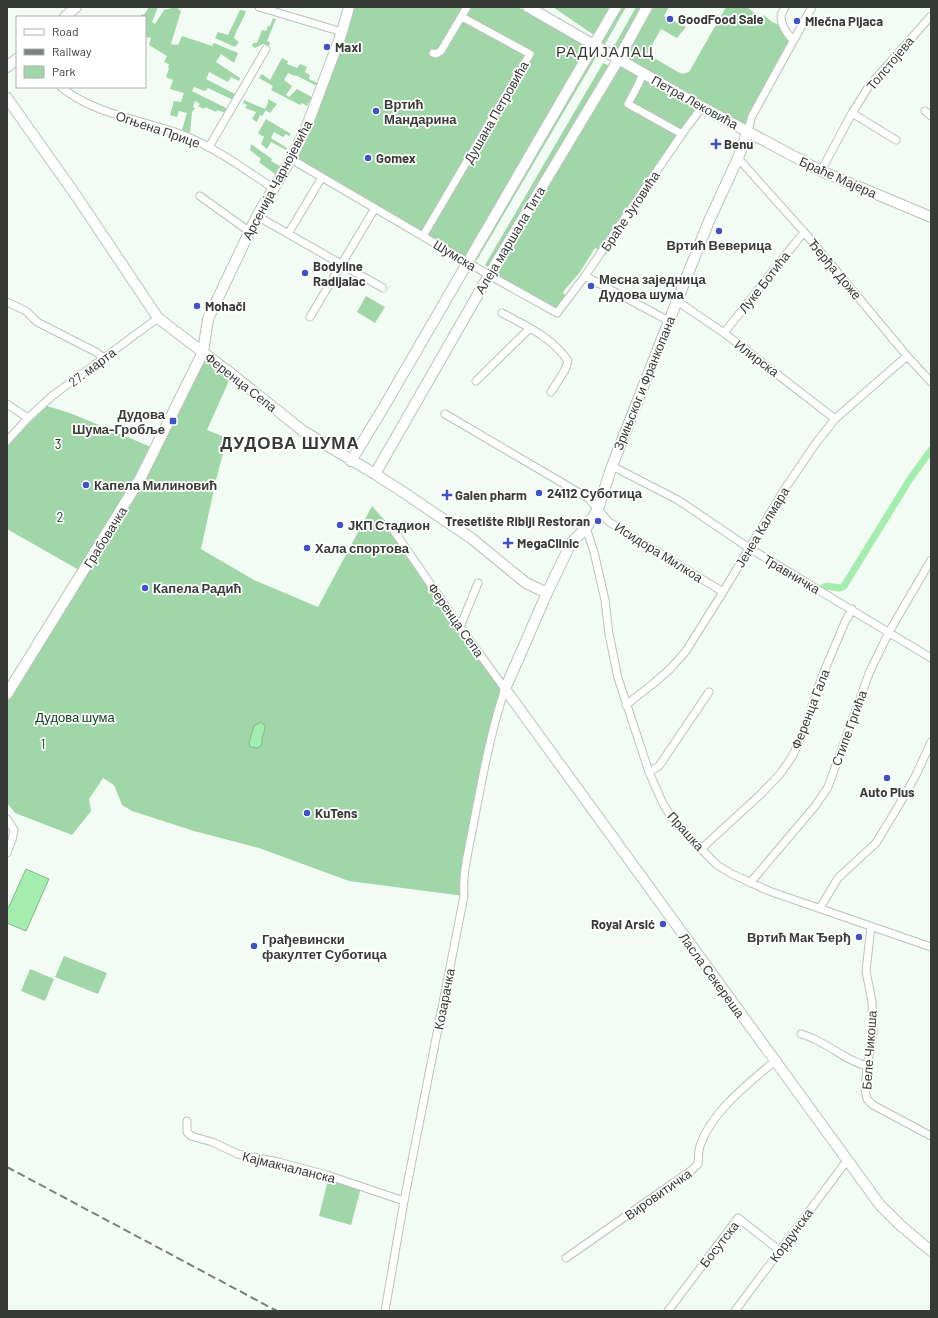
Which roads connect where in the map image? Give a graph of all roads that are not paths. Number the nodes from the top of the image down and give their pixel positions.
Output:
1 (76, 7) edge
2 (259, 7) edge
3 (350, 7) edge
4 (467, 7) edge
5 (528, 7) edge
6 (616, 7) edge
7 (647, 7) edge
8 (785, 7) edge
9 (812, 7) edge
10 (66, 16) edge
11 (931, 16) edge
12 (462, 17) junction
13 (342, 32) junction
14 (793, 40) junction
15 (594, 45) junction
16 (266, 49) dead end
17 (433, 53) dead end
18 (618, 59) junction
19 (16, 60) edge
20 (7, 67) edge
21 (643, 73) junction
22 (62, 88) edge
23 (7, 98) edge
24 (702, 107) junction
25 (925, 111) dead end
26 (852, 113) junction
27 (931, 116) edge
28 (748, 131) junction
29 (682, 134) junction
30 (896, 140) dead end
31 (209, 147) junction
32 (738, 158) junction
33 (291, 159) junction
34 (821, 171) junction
35 (322, 177) junction
36 (273, 188) junction
37 (200, 196) dead end
38 (375, 208) junction
39 (257, 216) junction
40 (931, 217) edge
41 (250, 232) junction
42 (804, 232) junction
43 (288, 234) junction
44 (423, 236) junction
45 (468, 262) junction
46 (341, 264) junction
47 (489, 275) junction
48 (585, 276) junction
49 (383, 288) dead end
50 (677, 301) junction
51 (7, 302) edge
52 (502, 313) dead end
53 (556, 313) joint
54 (310, 317) dead end
55 (158, 318) junction
56 (669, 320) junction
57 (530, 328) junction
58 (724, 333) junction
59 (203, 352) junction
60 (907, 356) junction
61 (104, 358) junction
62 (476, 381) dead end
63 (931, 382) edge
64 (551, 392) dead end
65 (7, 404) edge
66 (445, 414) dead end
67 (28, 418) junction
68 (835, 419) junction
69 (7, 441) edge
70 (352, 461) junction
71 (612, 466) junction
72 (375, 474) junction
73 (598, 509) junction
74 (586, 528) junction
75 (394, 531) dead end
76 (749, 548) junction
77 (931, 560) edge
78 (478, 583) dead end
79 (724, 592) junction
80 (547, 593) junction
81 (852, 609) junction
82 (460, 628) junction
83 (889, 632) junction
84 (931, 658) edge
85 (505, 689) junction
86 (709, 692) dead end
87 (7, 694) edge
88 (626, 705) junction
89 (931, 742) edge
90 (649, 772) junction
91 (7, 819) edge
92 (701, 849) junction
93 (7, 853) edge
94 (750, 883) junction
95 (820, 908) junction
96 (871, 927) junction
97 (931, 947) edge
98 (801, 1034) dead end
99 (775, 1061) junction
100 (867, 1066) junction
101 (187, 1121) dead end
102 (931, 1136) edge
103 (848, 1159) junction
104 (404, 1201) junction
105 (780, 1250) junction
106 (931, 1251) edge
107 (566, 1258) dead end
108 (385, 1311) edge
109 (668, 1311) edge
110 (735, 1311) edge

1 - 10 street
2 - 13 street
3 - 13 street, Арсенија Чарнојевића
4 - 12 street
5 - 15 street, Петра Лековића
6 - 15 street, Алеја маршала Тита
7 - 18 street, Алеја маршала Тита
8 - 14 street
9 - 14 street, Зрињског и Франкопана
11 - 26 street, Толстојева
12 - 17 street
12 - 44 street, Душана Петровића
13 - 33 street, Арсенија Чарнојевића
14 - 28 street, Зрињског и Франкопана
15 - 18 street, Петра Лековића
15 - 45 street, Алеја маршала Тита
16 - 31 street
18 - 21 street, Петра Лековића
18 - 47 street, Алеја маршала Тита
19 - 20 street
21 - 24 street, Петра Лековића
21 - 29 street, Петра Лековића
22 - 31 street, Огњена Прице
23 - 55 street, Ференца Сепа
24 - 28 street, Петра Лековића
24 - 29 street, Браће Југовића
25 - 27 street
26 - 30 street
26 - 34 street, Толстојева
28 - 32 street, Зрињског и Франкопана
28 - 34 street, Браће Мајера
29 - 48 street, Браће Југовића
31 - 36 street, Огњена Прице
32 - 42 street, Ђерђа Доже
32 - 50 street, Зрињског и Франкопана
33 - 35 street, Шумска
33 - 36 street, Арсенија Чарнојевића
34 - 40 street, Браће Мајера
35 - 38 street, Шумска
35 - 43 street
36 - 39 street, Арсенија Чарнојевића
37 - 41 street
38 - 44 street, Шумска
38 - 46 street
39 - 41 street, Арсенија Чарнојевића
39 - 43 street
41 - 59 street, Арсенија Чарнојевића
42 - 58 street, Луке Ботића
42 - 60 street, Ђерђа Доже
43 - 46 street
44 - 45 street, Шумска
45 - 47 street, Шумска
45 - 70 street, Алеја маршала Тита
46 - 49 street
46 - 54 street
47 - 53 street, Шумска
47 - 72 street, Алеја маршала Тита
48 - 53 street, Браће Југовића
48 - 56 street
50 - 56 street, Зрињског и Франкопана
50 - 58 street, Илирска
51 - 61 street
52 - 57 street
55 - 59 street, Ференца Сепа
55 - 61 street, 27. марта
56 - 71 street, Зрињског и Франкопана
57 - 62 street
57 - 64 street
58 - 68 street, Илирска
59 - 70 street, Ференца Сепа
59 - 87 street, Грабовачка
60 - 63 street, Ђерђа Доже
60 - 68 street, Јенеа Калмара
61 - 67 street, 27. марта
65 - 67 street
66 - 73 street, Исидора Милкоа
67 - 69 street, 27. марта
68 - 76 street, Јенеа Калмара
70 - 72 street, Ференца Сепа
71 - 73 street, Зрињског и Франкопана
71 - 76 street, Травничка
72 - 80 street, Ференца Сепа
73 - 74 street, Зрињског и Франкопана
73 - 79 street, Исидора Милкоа
74 - 80 street, Зрињског и Франкопана
74 - 88 street, Прашка
75 - 82 street, Ференца Сепа
76 - 79 street, Јенеа Калмара
76 - 81 street, Травничка
77 - 83 street, Стипе Гргића
78 - 82 street
79 - 88 street, Јенеа Калмара
80 - 85 street, Зрињског и Франкопана
81 - 83 street, Травничка
81 - 92 street, Ференца Гала
82 - 85 street, Ференца Сепа
83 - 84 street, Травничка
83 - 94 street, Стипе Гргића
85 - 99 street, Ласла Секереша
85 - 104 street, Козарачка
86 - 90 street
88 - 90 street, Прашка
89 - 95 street
90 - 92 street, Прашка
91 - 93 street
92 - 94 street, Прашка
94 - 95 street, Прашка
95 - 96 street, Прашка
96 - 97 street, Прашка
96 - 100 street, Беле Чикоша
98 - 100 street
99 - 103 street, Ласла Секереша
99 - 107 street, Вировитичка
100 - 102 street, Беле Чикоша
101 - 104 street, Кајмакчаланска
103 - 105 street, Кордунска
103 - 106 street, Ласла Секереша
104 - 108 street, Козарачка
105 - 109 street, Босутска
105 - 110 street, Кордунска

